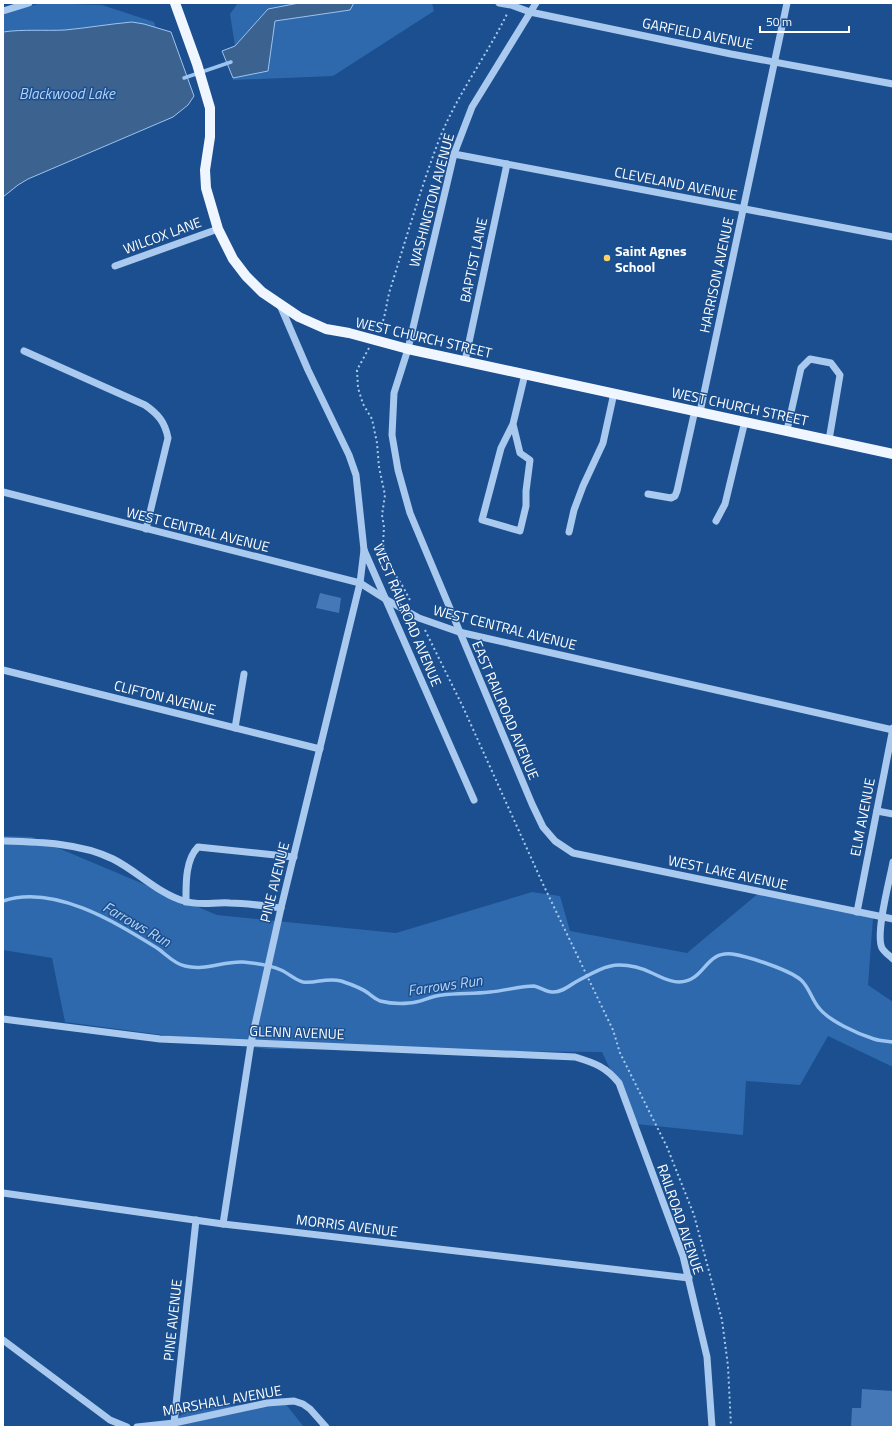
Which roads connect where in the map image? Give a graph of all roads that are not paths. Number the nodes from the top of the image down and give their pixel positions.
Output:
1 (29, 3) edge
2 (175, 3) edge
3 (499, 3) edge
4 (536, 3) edge
5 (787, 3) edge
6 (3, 10) edge
7 (530, 12) junction
8 (774, 61) junction
9 (893, 84) edge
10 (454, 154) junction
11 (507, 164) junction
12 (743, 209) junction
13 (218, 229) junction
14 (893, 237) edge
15 (115, 266) dead end
16 (280, 304) junction
17 (408, 349) junction
18 (24, 351) dead end
19 (465, 361) junction
20 (525, 374) junction
21 (614, 393) junction
22 (697, 411) junction
23 (745, 421) junction
24 (513, 424) junction
25 (787, 430) junction
26 (829, 440) junction
27 (893, 454) edge
28 (3, 492) edge
29 (648, 494) dead end
30 (716, 522) dead end
31 (146, 529) junction
32 (569, 532) dead end
33 (364, 550) junction
34 (360, 583) junction
35 (387, 600) junction
36 (460, 632) junction
37 (3, 670) edge
38 (244, 674) dead end
39 (235, 728) junction
40 (893, 729) edge
41 (320, 749) junction
42 (474, 800) dead end
43 (877, 812) junction
44 (893, 814) edge
45 (3, 841) edge
46 (560, 844) joint
47 (294, 857) junction
48 (893, 862) edge
49 (186, 902) junction
50 (281, 908) junction
51 (857, 912) junction
52 (882, 917) junction
53 (893, 919) edge
54 (893, 959) edge
55 (3, 1019) edge
56 (251, 1043) junction
57 (590, 1061) joint
58 (3, 1193) edge
59 (196, 1220) junction
60 (223, 1224) junction
61 (689, 1278) junction
62 (3, 1340) edge
63 (174, 1423) junction
64 (127, 1427) edge
65 (137, 1427) edge
66 (326, 1427) edge
67 (712, 1427) edge

1 - 6 street
2 - 13 main road, WEST CHURCH STREET
3 - 7 street, GARFIELD AVENUE
4 - 7 street, WASHINGTON AVENUE
5 - 8 street, HARRISON AVENUE
7 - 8 street, GARFIELD AVENUE
7 - 10 street, WASHINGTON AVENUE
8 - 9 street, GARFIELD AVENUE
8 - 12 street, HARRISON AVENUE
10 - 11 street, CLEVELAND AVENUE
10 - 17 street, WASHINGTON AVENUE
11 - 12 street, CLEVELAND AVENUE
11 - 19 street, BAPTIST LANE
12 - 14 street, CLEVELAND AVENUE
12 - 22 street, HARRISON AVENUE
13 - 15 street, WILCOX LANE
13 - 16 main road, WEST CHURCH STREET
16 - 17 main road, WEST CHURCH STREET
16 - 33 street, WEST RAILROAD AVENUE
17 - 19 main road, WEST CHURCH STREET
17 - 36 street, EAST RAILROAD AVENUE
18 - 31 street
19 - 20 main road, WEST CHURCH STREET
20 - 21 main road, WEST CHURCH STREET
20 - 24 street
21 - 22 main road, WEST CHURCH STREET
21 - 32 street
22 - 23 main road, WEST CHURCH STREET
22 - 29 street, HARRISON AVENUE
23 - 25 main road, WEST CHURCH STREET
23 - 30 street
24 - 24 street
25 - 26 main road, WEST CHURCH STREET
25 - 26 street
26 - 27 main road, WEST CHURCH STREET
28 - 31 street, WEST CENTRAL AVENUE
31 - 34 street, WEST CENTRAL AVENUE
33 - 34 street, PINE AVENUE
33 - 35 street, WEST RAILROAD AVENUE
34 - 35 street, WEST CENTRAL AVENUE
34 - 41 street, PINE AVENUE
35 - 36 street, WEST CENTRAL AVENUE
35 - 42 street, WEST RAILROAD AVENUE
36 - 40 street, WEST CENTRAL AVENUE
36 - 46 street, EAST RAILROAD AVENUE
37 - 39 street, CLIFTON AVENUE
38 - 39 street
39 - 41 street, CLIFTON AVENUE
40 - 43 street, ELM AVENUE
41 - 47 street, PINE AVENUE
43 - 44 street
43 - 51 street, ELM AVENUE
45 - 49 street
46 - 51 street, WEST LAKE AVENUE
47 - 49 street
47 - 50 street, PINE AVENUE
48 - 52 street
49 - 50 street
50 - 56 street, PINE AVENUE
51 - 52 street, WEST LAKE AVENUE
52 - 53 street, WEST LAKE AVENUE
52 - 54 street
55 - 56 street, GLENN AVENUE
56 - 57 street, GLENN AVENUE
56 - 60 street, PINE AVENUE
57 - 61 street, RAILROAD AVENUE
58 - 59 street, MORRIS AVENUE
59 - 60 street, MORRIS AVENUE
59 - 63 street, PINE AVENUE
60 - 61 street, MORRIS AVENUE
61 - 67 street, RAILROAD AVENUE
62 - 64 street
63 - 65 street, MARSHALL AVENUE
63 - 66 street, MARSHALL AVENUE

